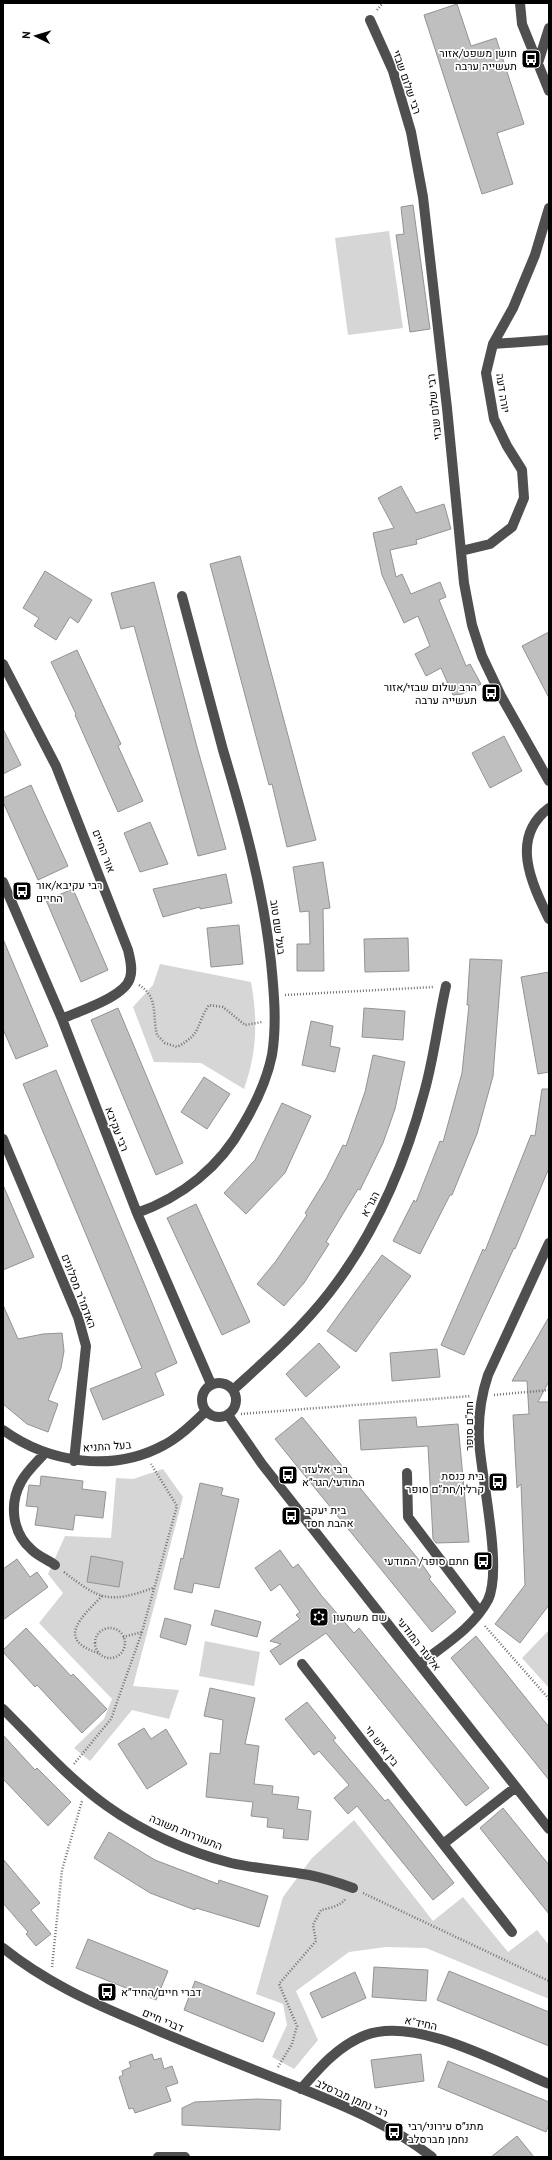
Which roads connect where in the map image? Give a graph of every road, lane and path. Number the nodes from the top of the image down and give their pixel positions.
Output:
1 (520, 3) edge
2 (370, 20) dead end
3 (549, 28) edge
4 (538, 63) junction
5 (549, 91) edge
6 (549, 208) edge
7 (549, 340) edge
8 (493, 344) junction
9 (461, 551) junction
10 (182, 596) dead end
11 (3, 664) edge
12 (549, 780) edge
13 (549, 808) edge
14 (3, 882) edge
15 (549, 919) edge
16 (130, 980) junction
17 (446, 986) joint
18 (274, 996) junction
19 (275, 1016) junction
20 (62, 1019) junction
21 (3, 1139) edge
22 (137, 1213) junction
23 (549, 1243) edge
24 (211, 1384) junction
25 (233, 1390) junction
26 (549, 1390) edge
27 (482, 1396) junction
28 (206, 1411) junction
29 (228, 1414) junction
30 (3, 1430) edge
31 (144, 1453) junction
32 (44, 1454) junction
33 (74, 1461) junction
34 (407, 1473) dead end
35 (55, 1565) joint
36 (154, 1588) junction
37 (102, 1596) junction
38 (478, 1614) junction
39 (142, 1632) junction
40 (123, 1636) junction
41 (98, 1653) junction
42 (302, 1664) dead end
43 (420, 1664) junction
44 (549, 1699) edge
45 (3, 1709) edge
46 (67, 1772) junction
47 (516, 1787) junction
48 (86, 1789) junction
49 (549, 1829) edge
50 (443, 1844) junction
51 (353, 1888) junction
52 (512, 1932) dead end
53 (3, 1948) edge
54 (51, 1981) junction
55 (549, 1981) edge
56 (271, 2077) junction
57 (549, 2084) edge
58 (301, 2088) junction
59 (158, 2157) edge
60 (185, 2157) edge
61 (432, 2157) edge

1 - 4 street
2 - 9 street, רבי שלום שבזי
3 - 4 street
4 - 5 street
6 - 8 street, יורה דעה
7 - 8 street
8 - 9 street, יורה דעה
9 - 12 street, רבי שלום שבזי
10 - 18 street, בעל שם טוב
11 - 16 street, אור החיים
13 - 15 street
14 - 20 street, רבי עקיבא
16 - 19 path
16 - 20 street
17 - 18 path
17 - 25 street, הגר"א
18 - 19 street, בעל שם טוב
19 - 22 street, בעל שם טוב
20 - 22 street, רבי עקיבא
21 - 33 street, האדמו"ר מסלונים
22 - 24 street, רבי עקיבא
23 - 27 street, חת"ם סופר
24 - 25 street
24 - 28 street
25 - 29 street
26 - 27 path
27 - 29 path
27 - 38 street, חת"ם סופר
28 - 29 street
28 - 31 street, בעל התניא
29 - 43 street, אלעזר המודעי
30 - 32 street, בעל התניא
31 - 33 street, בעל התניא
31 - 36 path
32 - 33 street, בעל התניא
32 - 35 street
34 - 38 street
35 - 37 path
36 - 37 path
36 - 39 path
37 - 41 path
38 - 43 street, חת"ם סופר
38 - 44 path
39 - 40 path
39 - 46 path
40 - 41 path
40 - 41 path
42 - 50 street, בין איש חי
43 - 47 street, אלעזר המודעי
45 - 46 street, התעוררות תשובה
46 - 48 street, התעוררות תשובה
47 - 49 street, אלעזר המודעי
47 - 50 street
48 - 51 street, התעוררות תשובה
48 - 54 path
50 - 52 street, בין איש חי
51 - 55 path
51 - 56 path
53 - 54 street, דברי חיים
54 - 56 street, דברי חיים
56 - 58 street, דברי חיים
57 - 58 street, החיד"א
58 - 61 street, רבי נחמן מברסלב
59 - 60 street

